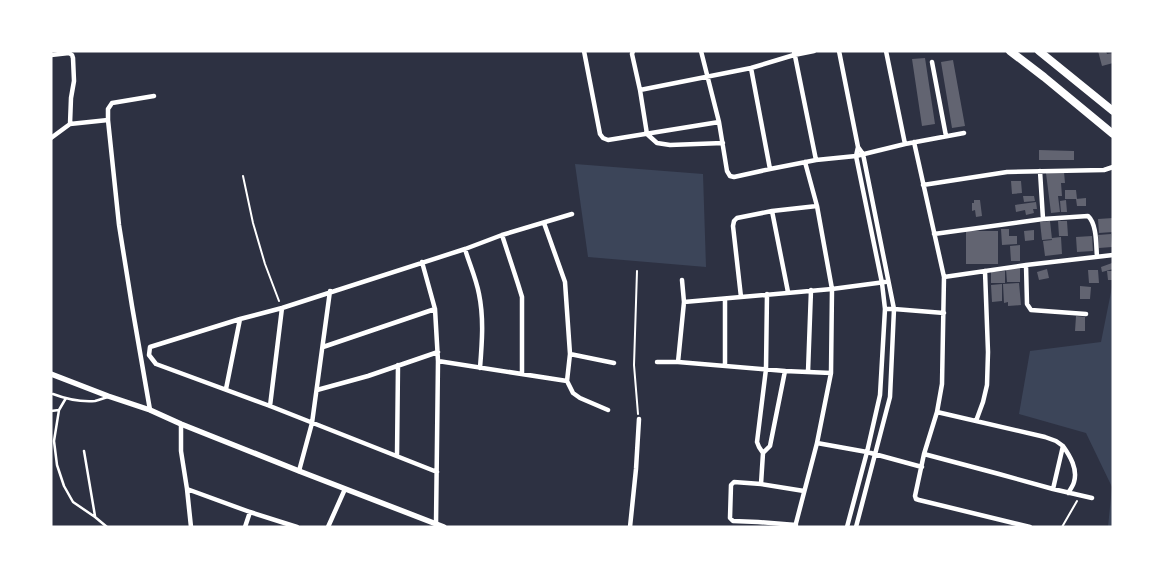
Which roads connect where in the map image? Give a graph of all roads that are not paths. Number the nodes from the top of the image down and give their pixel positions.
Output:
1 (584, 51) edge
2 (633, 51) edge
3 (701, 51) edge
4 (814, 51) edge
5 (839, 51) edge
6 (886, 51) edge
7 (1010, 51) edge
8 (1039, 51) edge
9 (794, 53) edge
10 (51, 55) edge
11 (932, 62) dead end
12 (750, 68) junction
13 (707, 77) junction
14 (640, 90) junction
15 (154, 96) dead end
16 (1113, 111) edge
17 (108, 120) junction
18 (719, 122) junction
19 (70, 124) junction
20 (964, 133) dead end
21 (647, 134) junction
22 (1113, 134) edge
23 (946, 136) junction
24 (51, 138) edge
25 (914, 142) junction
26 (723, 143) junction
27 (905, 144) junction
28 (858, 147) junction
29 (863, 154) junction
30 (856, 156) junction
31 (816, 160) junction
32 (805, 162) junction
33 (1113, 167) edge
34 (770, 169) junction
35 (1040, 171) junction
36 (923, 185) junction
37 (817, 206) junction
38 (772, 211) junction
39 (572, 214) dead end
40 (1043, 218) junction
41 (544, 223) junction
42 (934, 234) junction
43 (502, 235) junction
44 (465, 249) junction
45 (1113, 255) edge
46 (1097, 257) junction
47 (422, 262) junction
48 (1026, 265) junction
49 (986, 271) junction
50 (944, 277) junction
51 (682, 280) dead end
52 (889, 281) junction
53 (882, 283) junction
54 (832, 288) junction
55 (811, 290) junction
56 (330, 291) junction
57 (788, 292) junction
58 (767, 294) junction
59 (741, 297) junction
60 (725, 299) junction
61 (684, 302) junction
62 (282, 308) junction
63 (435, 309) junction
64 (885, 309) junction
65 (894, 309) junction
66 (944, 313) junction
67 (1086, 314) dead end
68 (240, 319) junction
69 (323, 347) junction
70 (438, 352) junction
71 (570, 354) junction
72 (438, 361) junction
73 (656, 362) dead end
74 (678, 362) junction
75 (614, 363) dead end
76 (398, 365) junction
77 (726, 365) junction
78 (480, 368) junction
79 (766, 369) junction
80 (784, 371) junction
81 (808, 372) junction
82 (51, 373) edge
83 (831, 373) junction
84 (522, 374) junction
85 (567, 381) junction
86 (226, 389) junction
87 (317, 390) junction
88 (53, 394) dead end
89 (108, 396) junction
90 (66, 398) junction
91 (270, 406) junction
92 (59, 410) junction
93 (150, 410) junction
94 (608, 410) dead end
95 (51, 411) edge
96 (937, 412) junction
97 (639, 419) road end
98 (976, 421) junction
99 (312, 423) junction
100 (180, 424) junction
101 (817, 443) junction
102 (1063, 446) junction
103 (84, 451) dead end
104 (867, 452) junction
105 (763, 453) junction
106 (874, 454) junction
107 (924, 454) junction
108 (398, 456) junction
109 (922, 468) junction
110 (299, 471) junction
111 (437, 472) junction
112 (761, 484) junction
113 (187, 489) junction
114 (345, 489) junction
115 (1053, 490) junction
116 (804, 491) junction
117 (1068, 493) junction
118 (1092, 498) dead end
119 (250, 512) junction
120 (95, 517) junction
121 (436, 524) junction
122 (286, 525) edge
123 (795, 526) edge
124 (107, 527) edge
125 (191, 527) edge
126 (245, 527) edge
127 (297, 527) edge
128 (328, 527) edge
129 (444, 527) edge
130 (630, 527) edge
131 (847, 527) edge
132 (856, 527) edge
133 (1030, 527) edge

1 - 21 street
2 - 14 street
3 - 13 street
4 - 9 street
5 - 28 street
6 - 27 street
7 - 22 highway
8 - 16 highway
9 - 12 street
9 - 31 street
10 - 19 street
11 - 23 street
12 - 13 street
12 - 34 street
13 - 14 street
13 - 18 street
14 - 21 street
15 - 17 street
17 - 19 street
17 - 93 street
18 - 21 street
18 - 26 street
19 - 24 street
20 - 23 street
21 - 26 street
23 - 25 street
25 - 27 street
25 - 36 street
26 - 34 street
27 - 29 street
28 - 29 street
28 - 30 street
29 - 30 street
29 - 52 street
30 - 31 street
30 - 53 street
31 - 32 street
32 - 34 street
32 - 37 street
33 - 35 street
35 - 36 street
35 - 40 street
36 - 42 street
37 - 38 street
37 - 54 street
38 - 57 street
38 - 59 street
39 - 41 street
40 - 42 street
40 - 46 street
41 - 43 street
41 - 71 street
42 - 50 street
43 - 44 street
43 - 84 street
44 - 47 street
44 - 78 street
45 - 46 street
46 - 48 street
47 - 56 street
47 - 63 street
48 - 49 street
48 - 67 street
49 - 50 street
49 - 98 street
50 - 66 street
51 - 61 street
52 - 53 street
52 - 65 street
53 - 54 street
53 - 64 street
54 - 55 street
54 - 83 street
55 - 57 street
55 - 81 street
56 - 62 street
56 - 69 street
57 - 58 street
58 - 59 street
58 - 79 street
59 - 60 street
60 - 61 street
60 - 77 street
61 - 74 street
62 - 68 street
62 - 91 street
63 - 69 street
63 - 70 street
64 - 65 street
64 - 104 street
65 - 66 street
65 - 106 street
66 - 96 street
68 - 86 street
68 - 86 street
69 - 87 street
70 - 72 street
70 - 76 street
71 - 75 street
71 - 85 street
72 - 78 street
72 - 111 street
73 - 74 street
74 - 77 street
76 - 87 street
76 - 108 street
77 - 79 street
78 - 84 street
79 - 80 street
79 - 105 street
80 - 81 street
80 - 105 street
81 - 83 street
82 - 89 street
83 - 101 street
84 - 85 street
85 - 94 street
86 - 91 street
87 - 99 street
88 - 90 lane
89 - 90 lane
89 - 93 street
90 - 92 lane
91 - 99 street
92 - 95 lane
92 - 120 lane
93 - 100 street
96 - 98 street
96 - 107 street
97 - 130 street
98 - 102 street
99 - 108 street
99 - 110 street
100 - 110 street
100 - 113 street
101 - 104 street
101 - 116 street
102 - 115 street
102 - 117 street
103 - 120 lane
104 - 106 street
104 - 131 street
105 - 112 street
106 - 109 street
106 - 132 street
107 - 109 street
107 - 115 street
108 - 111 street
109 - 133 street
110 - 114 street
111 - 121 street
112 - 116 street
112 - 123 street
113 - 119 street
113 - 125 street
114 - 121 street
114 - 128 street
115 - 117 street
116 - 123 street
117 - 118 street
119 - 122 street
119 - 126 street
120 - 124 lane
121 - 129 street
122 - 127 street

